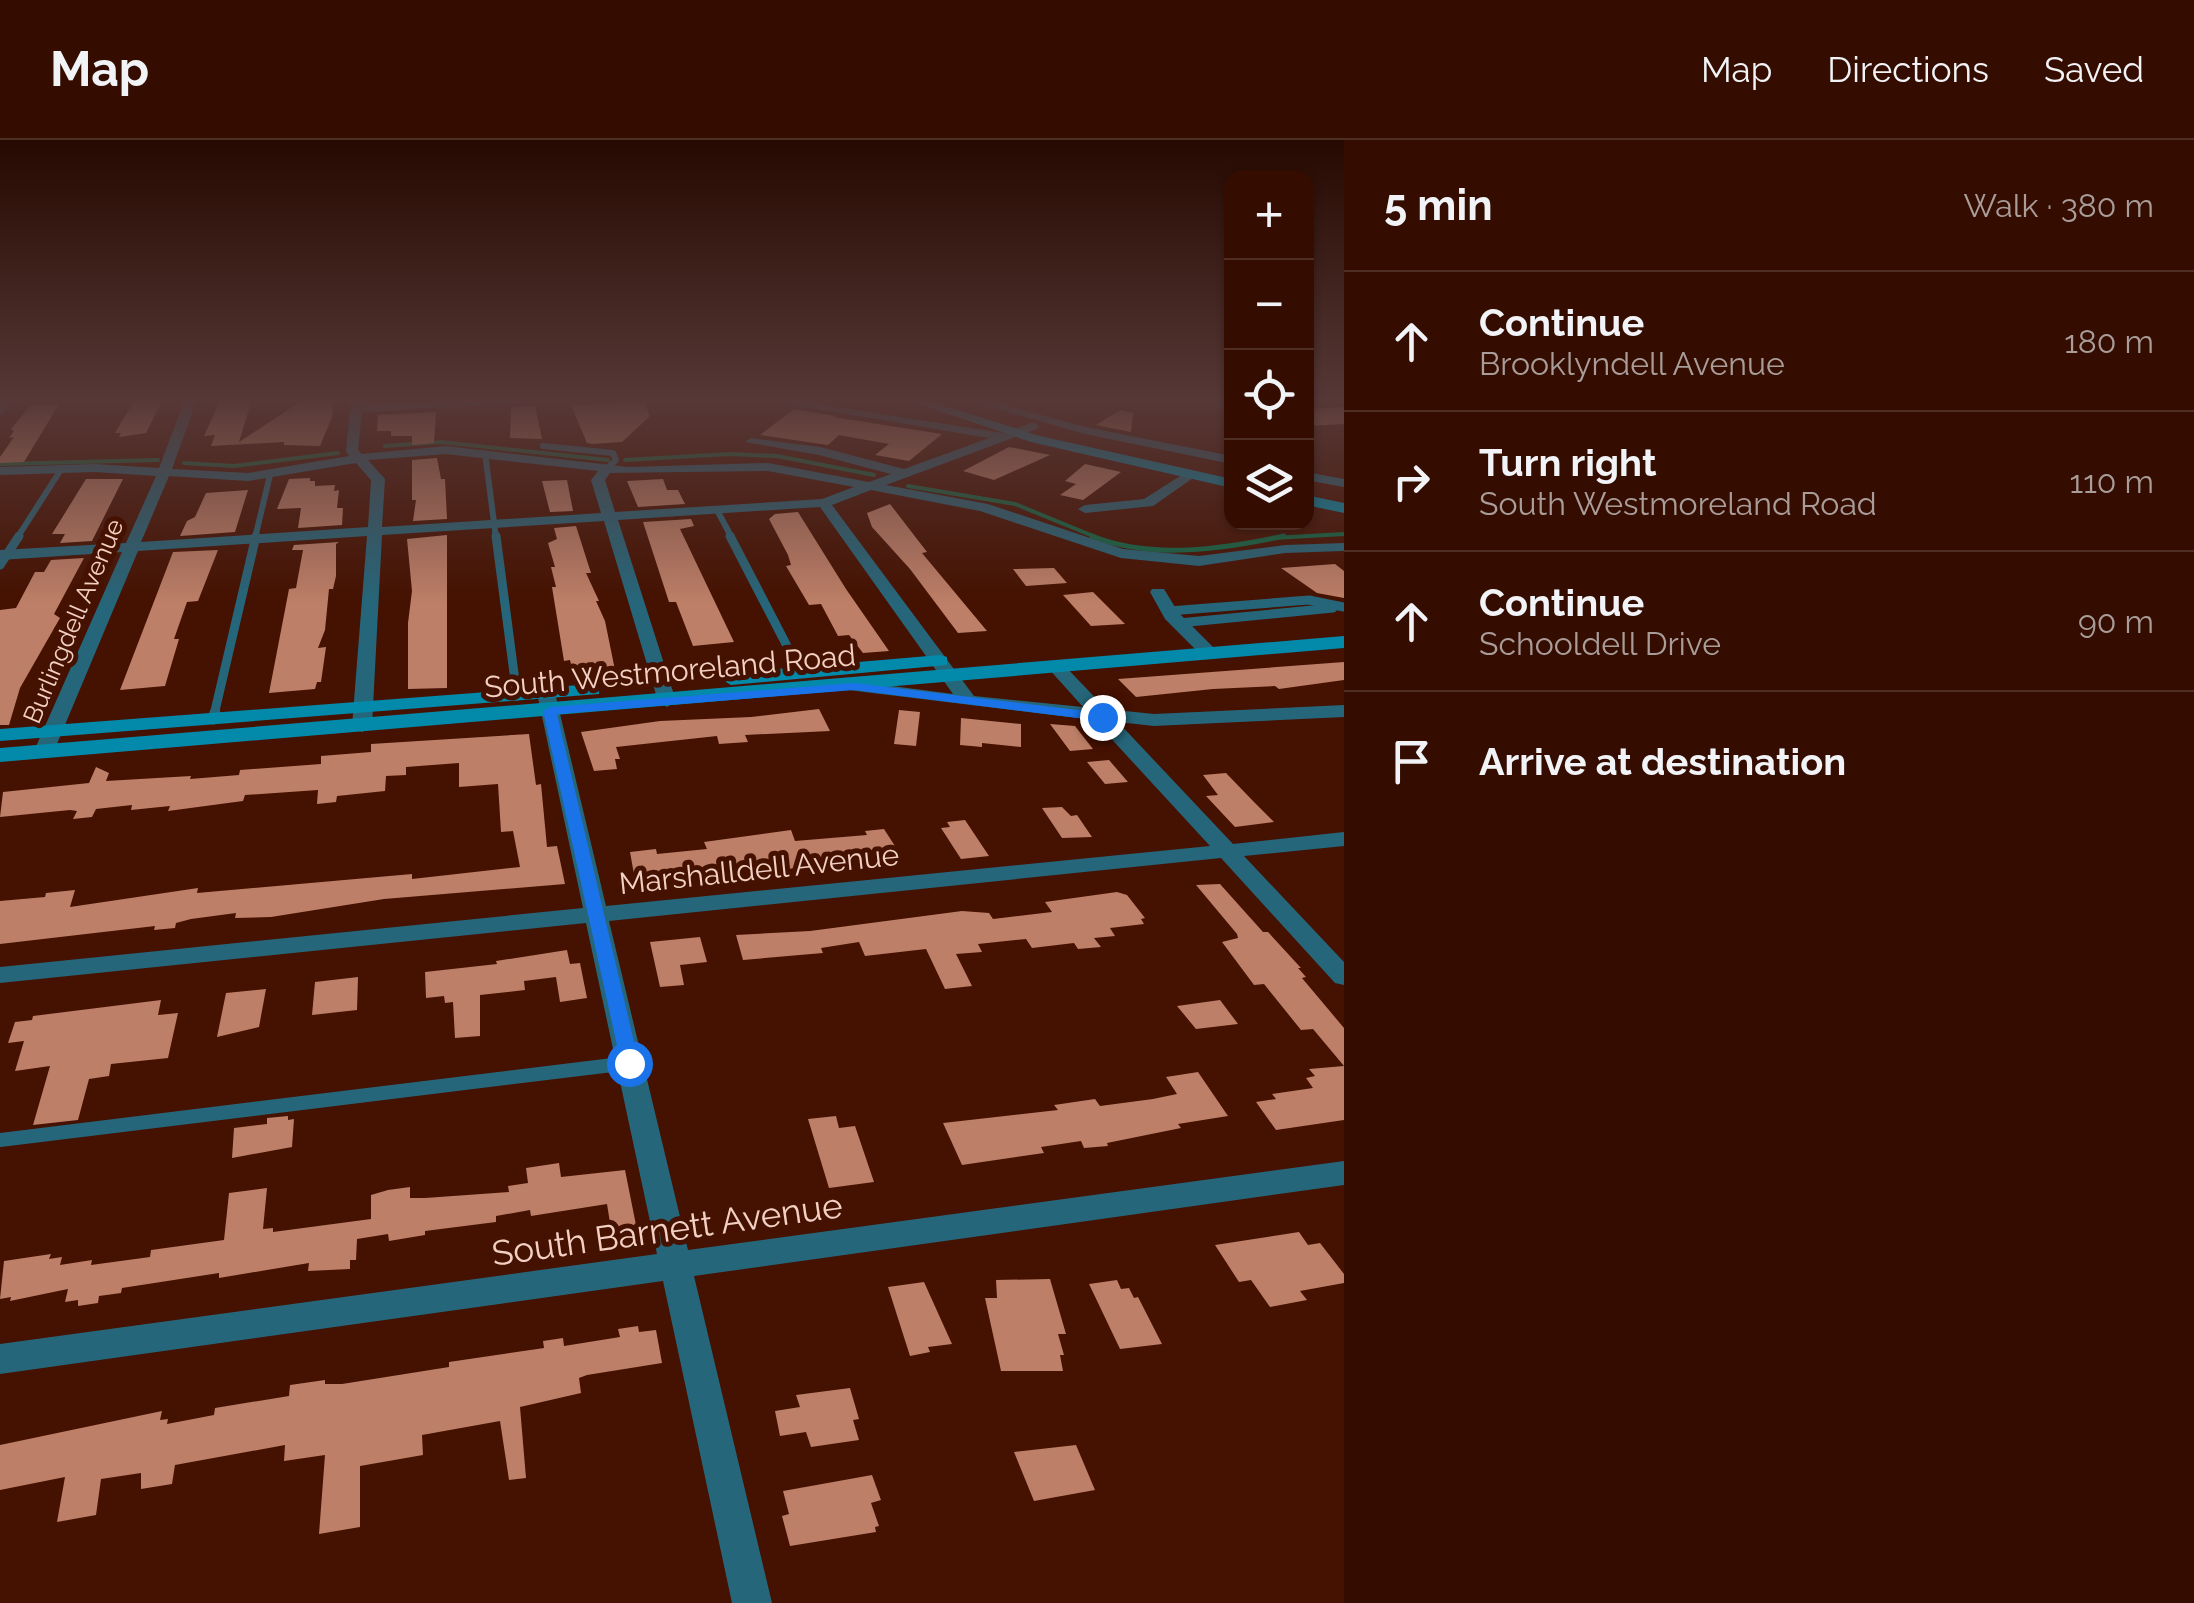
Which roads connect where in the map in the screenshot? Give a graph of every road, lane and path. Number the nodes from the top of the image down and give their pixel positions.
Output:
1 (166, 467) edge
2 (307, 467) edge
3 (367, 467) edge
4 (486, 467) edge
5 (594, 467) edge
6 (746, 467) edge
7 (770, 467) edge
8 (882, 467) edge
9 (925, 467) edge
10 (1154, 467) edge
11 (62, 468) junction
12 (1314, 468) edge
13 (606, 469) junction
14 (0, 471) edge
15 (164, 472) junction
16 (270, 474) junction
17 (907, 474) junction
18 (1188, 475) junction
19 (1314, 478) edge
20 (1224, 482) edge
21 (1314, 485) edge
22 (876, 486) junction
23 (1340, 486) edge
24 (824, 502) junction
25 (1314, 502) edge
26 (1344, 508) edge
27 (1084, 509) dead end
28 (718, 510) junction
29 (607, 518) junction
30 (494, 524) junction
31 (375, 532) junction
32 (257, 539) junction
33 (132, 547) junction
34 (1344, 547) edge
35 (2, 558) edge
36 (1158, 592) dead end
37 (1341, 607) edge
38 (1174, 617) junction
39 (1344, 628) edge
40 (1344, 642) edge
41 (1202, 646) junction
42 (1057, 668) junction
43 (945, 670) junction
44 (801, 673) junction
45 (854, 686) junction
46 (664, 693) junction
47 (517, 696) junction
48 (548, 702) junction
49 (968, 702) junction
50 (1344, 711) edge
51 (362, 716) junction
52 (1102, 717) junction
53 (213, 718) junction
54 (0, 735) edge
55 (48, 741) junction
56 (0, 755) edge
57 (1344, 839) edge
58 (1228, 851) junction
59 (596, 916) junction
60 (0, 975) edge
61 (1344, 977) edge
62 (629, 1063) junction
63 (0, 1140) edge
64 (1344, 1173) edge
65 (678, 1265) junction
66 (0, 1359) edge
67 (752, 1603) edge

1 - 15 street, Burlingdell Avenue
2 - 16 street
3 - 31 street
4 - 30 lane
5 - 13 street
6 - 13 street
7 - 22 street
8 - 17 street
9 - 17 street
10 - 18 main road
11 - 14 street
11 - 15 street
11 - 35 lane
12 - 23 street
13 - 29 street
15 - 16 street
15 - 33 street, Burlingdell Avenue
16 - 32 lane
17 - 22 street
18 - 20 main road
18 - 27 street
19 - 23 street
21 - 23 main road
22 - 24 street
22 - 34 street
24 - 28 street
24 - 43 street
25 - 26 main road
28 - 29 street
28 - 44 lane
29 - 30 street
29 - 46 street
30 - 31 street
30 - 47 lane
31 - 32 street
31 - 51 street
32 - 33 street
32 - 53 lane
33 - 35 street
33 - 55 street, Burlingdell Avenue
36 - 38 street
37 - 38 lane
37 - 38 lane
38 - 41 street
39 - 41 main road, South Westmoreland Road
40 - 41 main road, South Westmoreland Road
41 - 42 main road, South Westmoreland Road
41 - 43 main road, South Westmoreland Road
42 - 43 main road, South Westmoreland Road
42 - 52 street
43 - 44 main road, South Westmoreland Road
43 - 45 main road, South Westmoreland Road
43 - 49 street
44 - 46 main road, South Westmoreland Road
45 - 46 main road, South Westmoreland Road
45 - 49 street
46 - 48 main road, South Westmoreland Road
47 - 48 main road, South Westmoreland Road
47 - 51 main road, South Westmoreland Road
48 - 51 main road, South Westmoreland Road
48 - 59 street
49 - 52 street
50 - 52 street
51 - 53 main road, South Westmoreland Road
51 - 55 main road, South Westmoreland Road
52 - 58 street
53 - 55 main road, South Westmoreland Road
54 - 55 main road, South Westmoreland Road
55 - 56 main road, South Westmoreland Road
57 - 58 street, Marshalldell Avenue
58 - 59 street, Marshalldell Avenue
58 - 61 street
59 - 60 street, Marshalldell Avenue
59 - 62 street
62 - 63 lane
62 - 65 street
64 - 65 street, South Barnett Avenue
65 - 66 street, South Barnett Avenue
65 - 67 street

